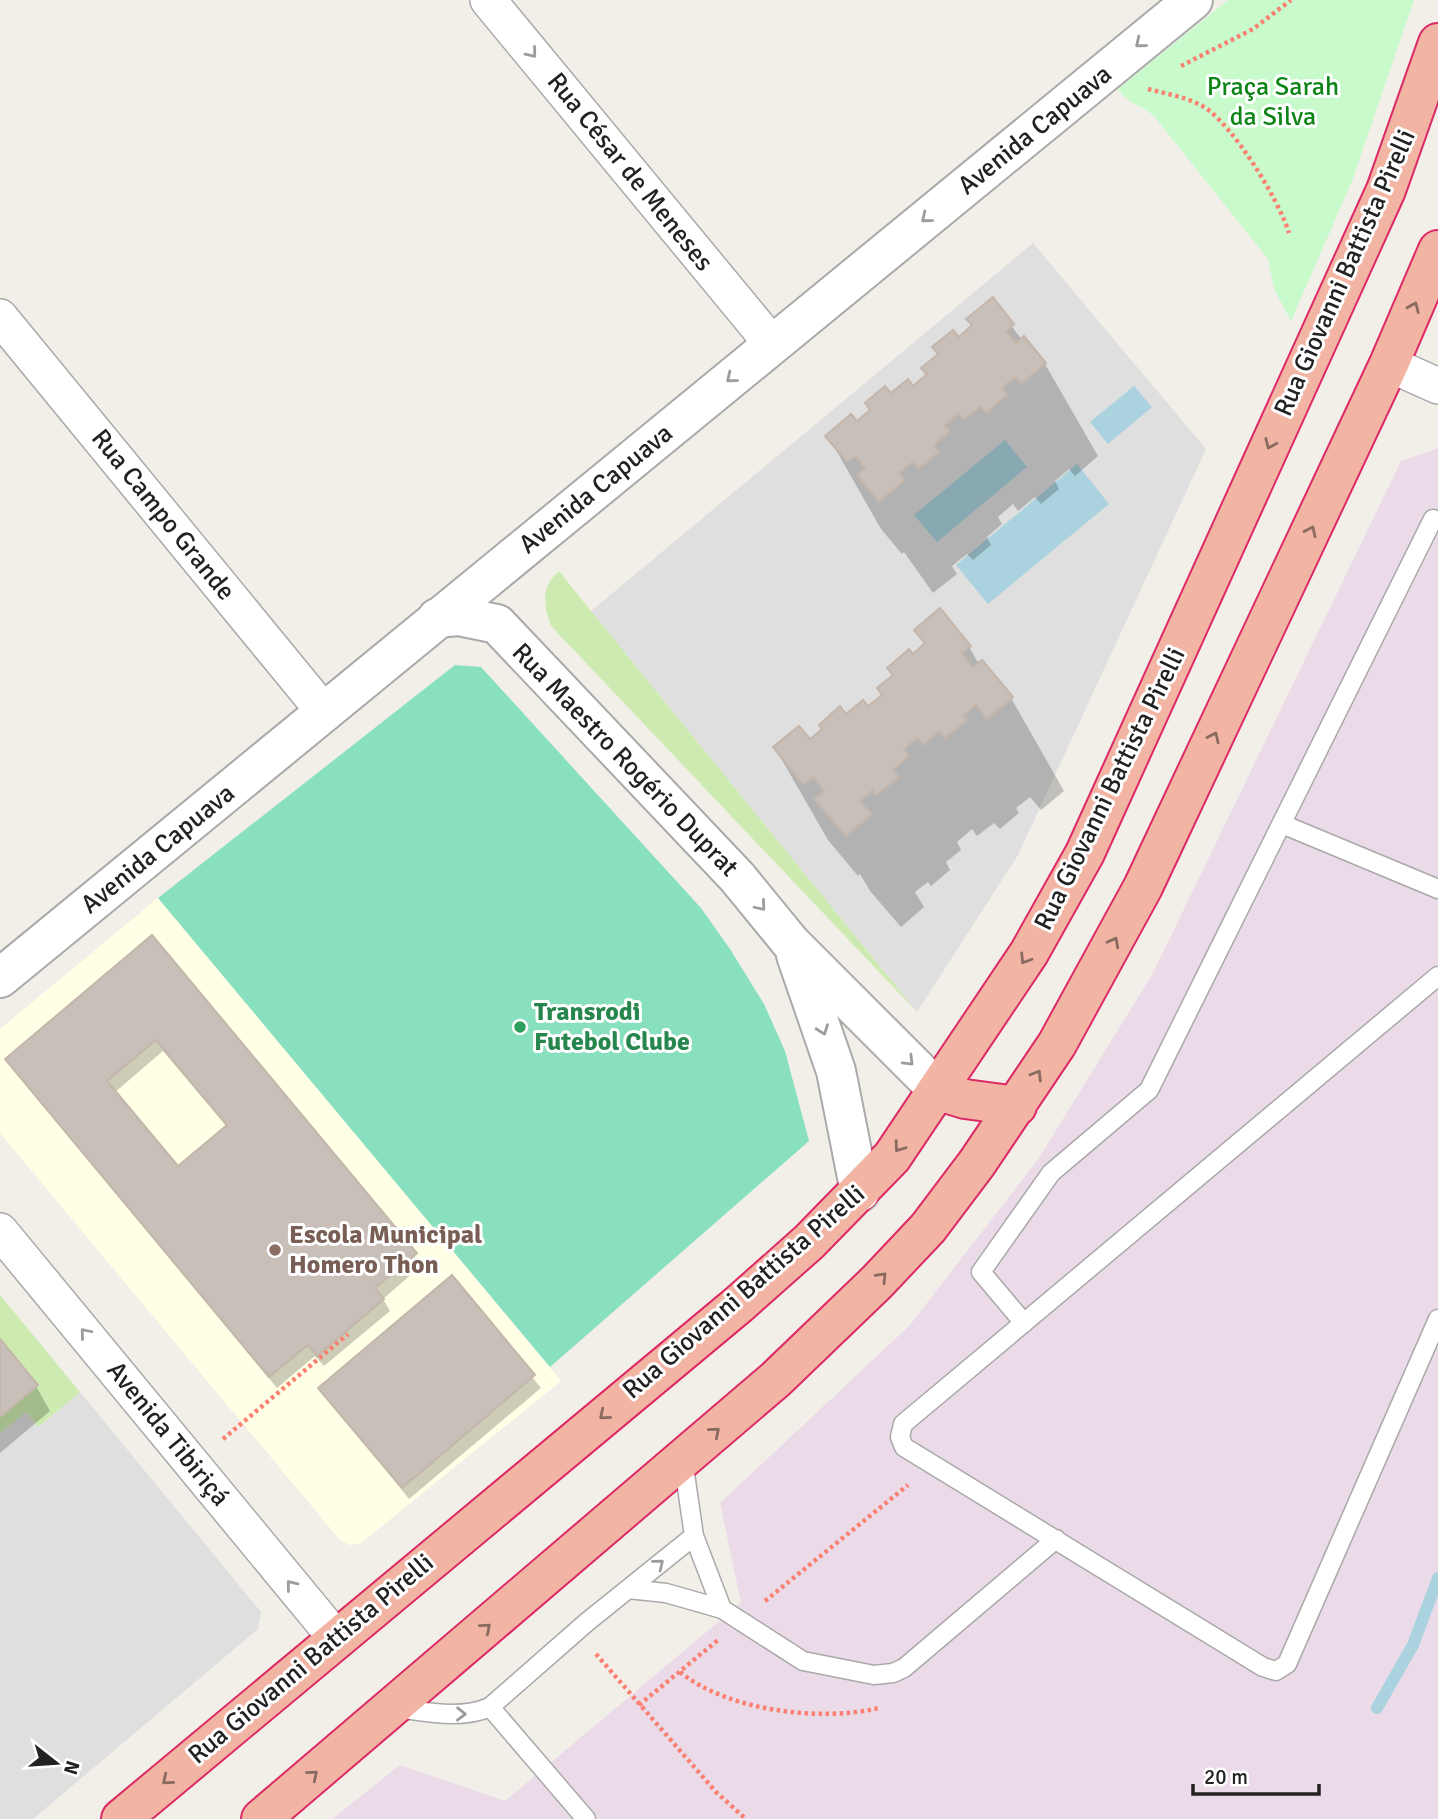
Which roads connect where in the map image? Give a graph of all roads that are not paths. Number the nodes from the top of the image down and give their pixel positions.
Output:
1 (488, 0) edge
2 (1193, 0) edge
3 (1438, 43) edge
4 (1438, 250) edge
5 (5, 333) edge
6 (772, 344) junction
7 (1389, 364) junction
8 (1438, 386) edge
9 (1433, 519) dead end
10 (507, 561) junction
11 (437, 618) junction
12 (496, 624) junction
13 (325, 713) junction
14 (1282, 824) junction
15 (1438, 889) edge
16 (791, 943) junction
17 (1438, 976) edge
18 (0, 978) edge
19 (939, 1091) junction
20 (1017, 1106) junction
21 (860, 1192) junction
22 (0, 1231) edge
23 (1438, 1319) edge
24 (1024, 1323) junction
25 (683, 1460) junction
26 (694, 1536) junction
27 (1056, 1539) junction
28 (628, 1589) junction
29 (722, 1609) junction
30 (335, 1637) junction
31 (490, 1707) junction
32 (393, 1708) junction
33 (280, 1813) edge
34 (121, 1819) edge
35 (586, 1819) edge

1 -> 6 street, Rua César de Meneses
2 -> 6 street, Avenida Capuava
3 -> 19 highway, Rua Giovanni Battista Pirelli
7 -> 4 highway
5 - 13 street, Rua Campo Grande
6 -> 10 street, Avenida Capuava
7 - 8 street
20 -> 7 highway
9 - 14 lane
10 - 11 street, Avenida Capuava
10 - 12 street
11 - 12 street, Rua Maestro Rogério Duprat
11 - 13 street, Avenida Capuava
12 -> 16 street, Rua Maestro Rogério Duprat
13 - 18 street, Avenida Capuava
14 - 15 lane
14 - 24 lane
16 -> 19 street, Rua Maestro Rogério Duprat
16 -> 21 street, Rua Maestro Rogério Duprat
17 - 24 lane
19 - 20 highway
19 -> 21 highway, Rua Giovanni Battista Pirelli
25 -> 20 highway
21 -> 30 highway, Rua Giovanni Battista Pirelli
30 -> 22 street, Avenida Tibiriçá
23 - 27 lane
24 - 27 lane
25 - 26 lane
32 -> 25 highway
28 -> 26 lane
26 - 29 lane
27 - 29 lane
28 - 29 lane
28 - 31 lane
30 -> 34 highway, Rua Giovanni Battista Pirelli
32 -> 31 lane
31 - 35 lane
33 -> 32 highway

